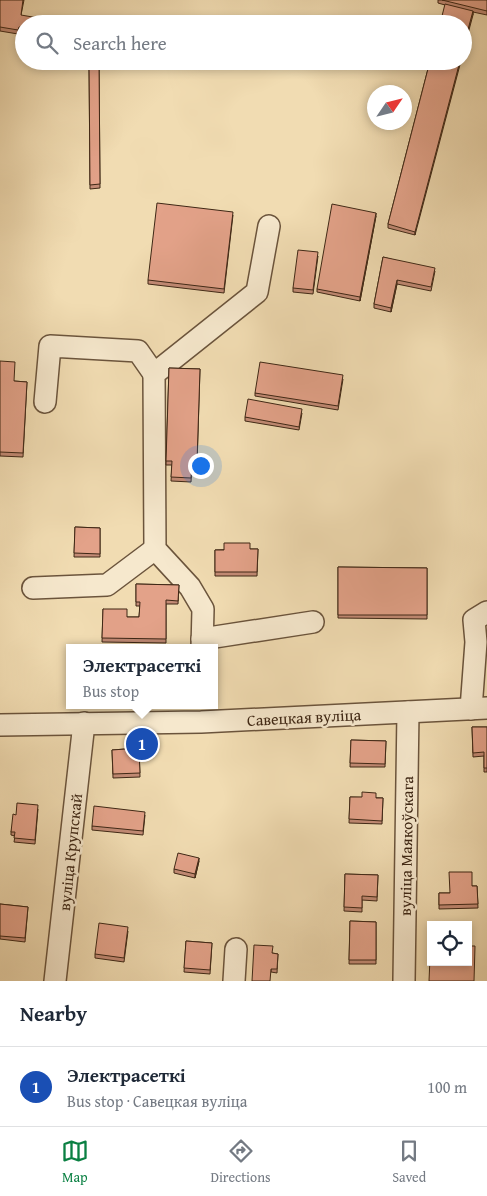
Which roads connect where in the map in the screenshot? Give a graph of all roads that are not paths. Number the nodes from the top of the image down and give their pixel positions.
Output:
1 (268, 226) dead end
2 (154, 374) junction
3 (45, 402) dead end
4 (155, 549) junction
5 (33, 588) dead end
6 (487, 612) edge
7 (313, 622) dead end
8 (202, 644) edge
9 (479, 708) edge
10 (408, 712) junction
11 (201, 713) edge
12 (84, 723) junction
13 (0, 725) edge
14 (236, 949) dead end
15 (55, 981) edge
16 (234, 981) edge
17 (404, 981) edge

1 - 2 street
2 - 3 street
2 - 4 street
4 - 5 street
4 - 8 street
6 - 9 street
7 - 8 street
9 - 10 street, Савецкая вуліца
10 - 11 street, Савецкая вуліца
10 - 17 street, вуліца Маякоўскага
11 - 12 street, Савецкая вуліца
12 - 13 street, Савецкая вуліца
12 - 15 street, вуліца Крупскай
14 - 16 street

